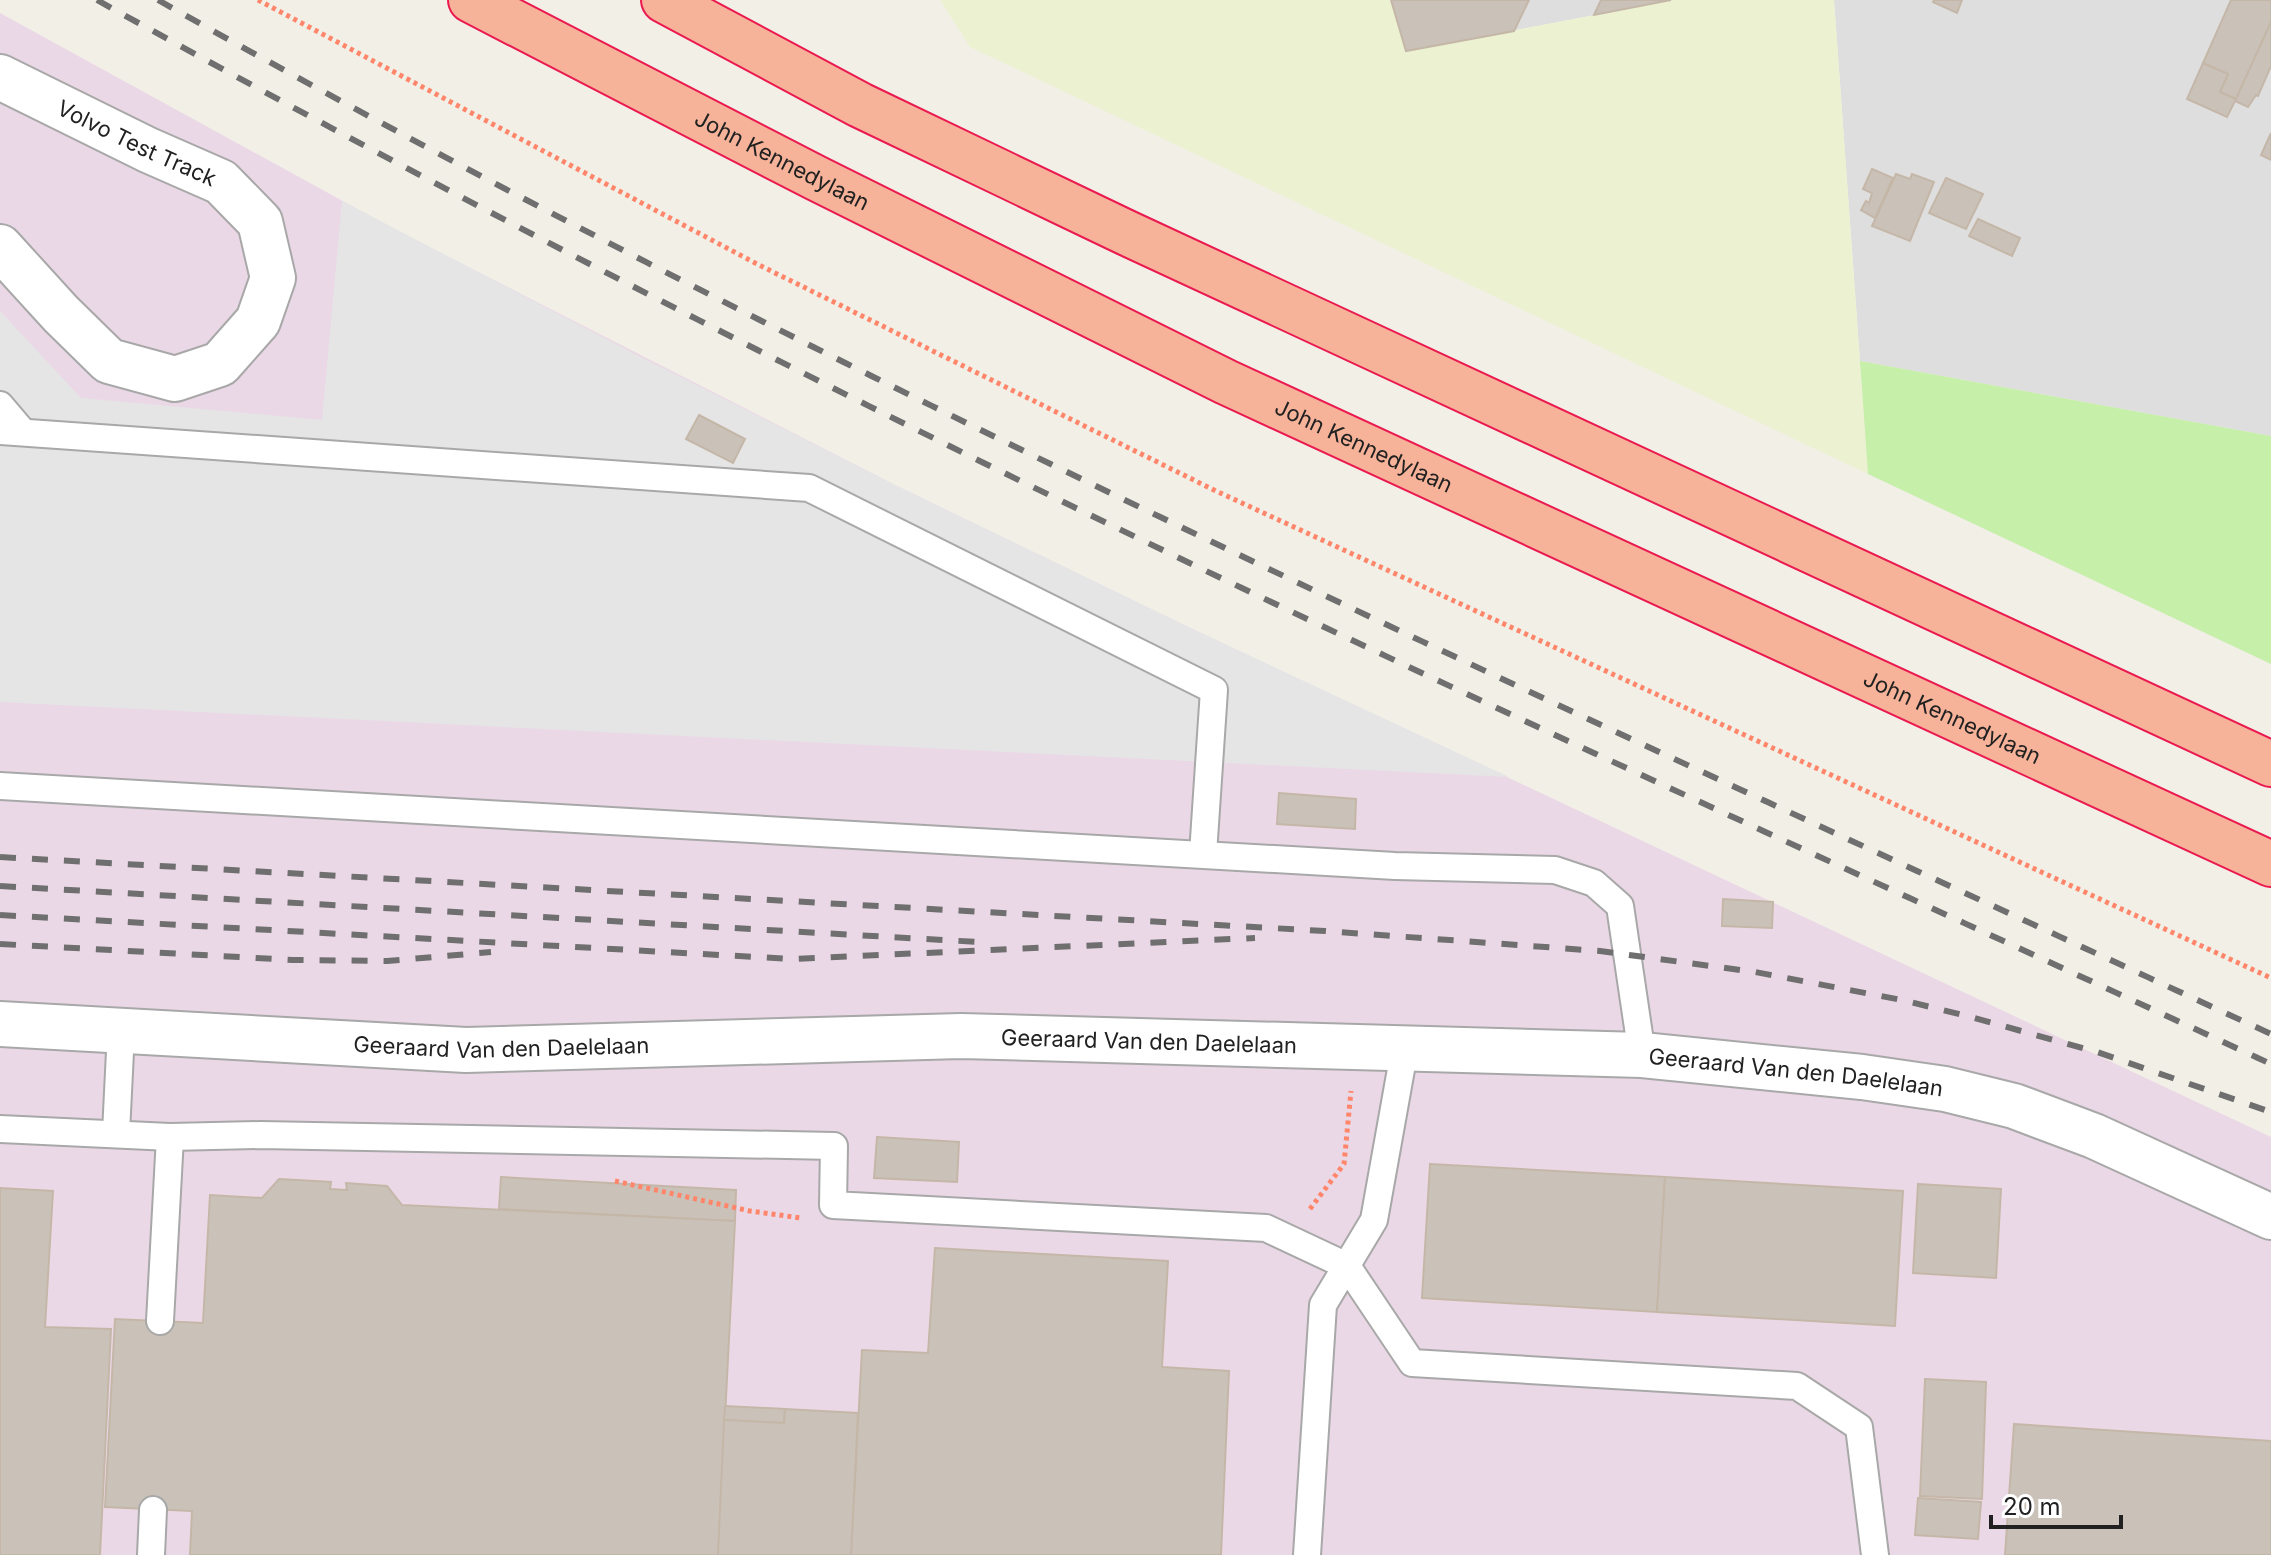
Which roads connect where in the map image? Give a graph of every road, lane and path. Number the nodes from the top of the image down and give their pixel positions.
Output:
1 (258, 0) edge
2 (471, 0) edge
3 (664, 0) edge
4 (0, 77) edge
5 (0, 247) edge
6 (0, 405) edge
7 (11, 431) edge
8 (2271, 764) edge
9 (0, 786) edge
10 (1203, 854) junction
11 (2271, 864) edge
12 (2271, 978) edge
13 (0, 1024) edge
14 (121, 1031) junction
15 (1405, 1047) junction
16 (1642, 1055) junction
17 (0, 1129) edge
18 (116, 1133) junction
19 (170, 1137) junction
20 (1348, 1146) dead end
21 (605, 1180) dead end
22 (2271, 1217) edge
23 (810, 1219) dead end
24 (1288, 1238) junction
25 (1347, 1266) junction
26 (160, 1321) dead end
27 (153, 1510) dead end
28 (151, 1555) edge
29 (1307, 1555) edge
30 (1875, 1555) edge

1 - 12 path
2 - 11 highway, John Kennedylaan
3 - 8 highway
4 - 5 street, Volvo Test Track
6 - 7 lane
7 - 10 lane
9 - 10 lane
10 - 16 lane
13 - 14 street, Geeraard Van den Daelelaan
14 - 15 street, Geeraard Van den Daelelaan
14 - 18 lane
15 - 16 street, Geeraard Van den Daelelaan
15 - 25 lane
16 - 22 street, Geeraard Van den Daelelaan
17 - 18 lane
18 - 19 lane
19 - 24 lane
19 - 26 lane
20 - 24 path
21 - 23 path
24 - 25 lane
25 - 29 lane
25 - 30 lane
27 - 28 lane

